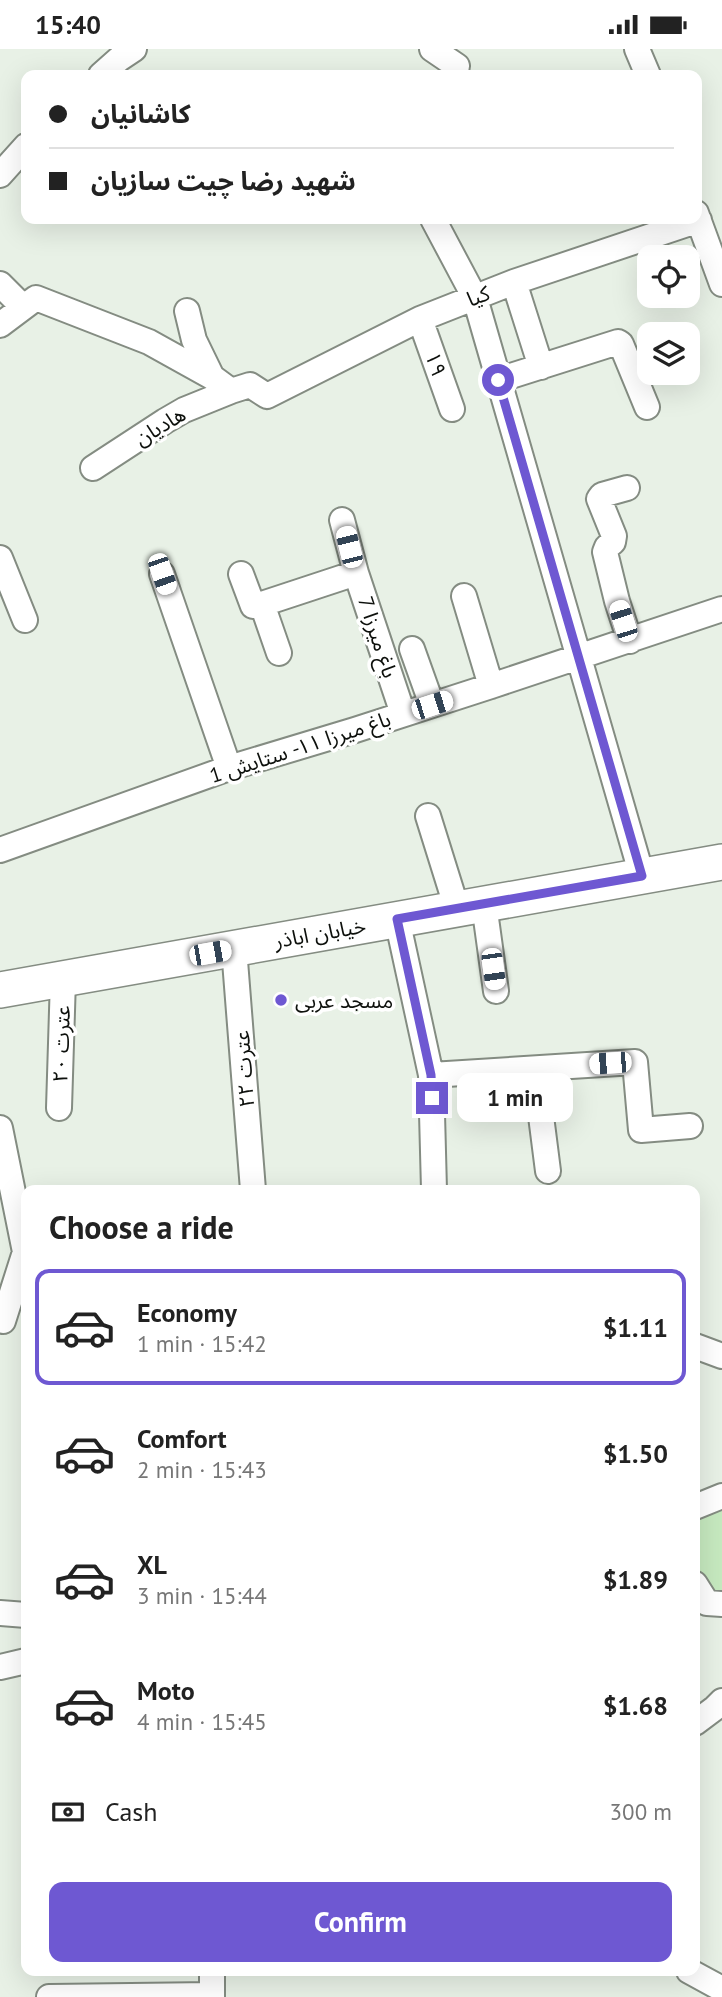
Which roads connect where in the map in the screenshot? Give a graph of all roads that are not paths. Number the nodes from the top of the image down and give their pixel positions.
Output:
1 (134, 49) edge
2 (432, 49) edge
3 (637, 49) edge
4 (458, 63) edge
5 (107, 70) edge
6 (646, 70) edge
7 (21, 152) edge
8 (0, 175) edge
9 (436, 224) edge
10 (706, 225) edge
11 (514, 282) junction
12 (0, 284) edge
13 (722, 284) edge
14 (475, 298) junction
15 (23, 307) junction
16 (187, 311) dead end
17 (420, 319) junction
18 (0, 325) edge
19 (637, 366) edge
20 (541, 367) junction
21 (498, 380) junction
22 (221, 384) junction
23 (643, 385) edge
24 (647, 407) dead end
25 (452, 409) dead end
26 (93, 468) dead end
27 (627, 488) dead end
28 (342, 520) dead end
29 (0, 558) edge
30 (356, 573) junction
31 (162, 574) dead end
32 (241, 574) dead end
33 (464, 596) dead end
34 (262, 604) junction
35 (722, 608) edge
36 (25, 620) dead end
37 (630, 641) junction
38 (412, 649) dead end
39 (279, 653) dead end
40 (579, 658) junction
41 (491, 686) junction
42 (432, 705) junction
43 (403, 714) junction
44 (229, 768) junction
45 (428, 816) dead end
46 (0, 849) edge
47 (722, 862) edge
48 (642, 876) junction
49 (470, 907) junction
50 (397, 919) junction
51 (234, 948) junction
52 (63, 979) junction
53 (0, 990) edge
54 (496, 991) dead end
55 (535, 1069) junction
56 (431, 1075) junction
57 (59, 1108) dead end
58 (690, 1126) dead end
59 (0, 1128) edge
60 (548, 1171) dead end
61 (253, 1185) edge
62 (434, 1185) edge
63 (21, 1232) edge
64 (21, 1265) edge
65 (3, 1321) dead end
66 (700, 1348) edge
67 (722, 1356) edge
68 (722, 1496) edge
69 (700, 1505) edge
70 (700, 1592) edge
71 (722, 1604) edge
72 (0, 1613) edge
73 (21, 1615) edge
74 (21, 1662) edge
75 (0, 1667) edge
76 (722, 1700) edge
77 (700, 1719) edge
78 (698, 1976) edge
79 (212, 1987) edge
80 (722, 1989) edge
81 (49, 1997) edge

1 - 5 street
2 - 4 street
3 - 6 street
7 - 8 street
9 - 14 street
10 - 11 street, کیا
10 - 13 street
11 - 14 street, کیا
11 - 20 street
12 - 15 street
14 - 17 street, کیا
14 - 21 street
15 - 18 street
15 - 22 street
16 - 22 street
17 - 22 street, کیا
17 - 25 street, ۱۹
19 - 20 street
20 - 21 street
21 - 40 street
22 - 26 street, هادیان
23 - 24 street
27 - 37 street
28 - 30 street, باغ میرزا 7
29 - 36 street
30 - 34 street
30 - 43 street, باغ میرزا 7
31 - 44 street
32 - 34 street
33 - 41 street
34 - 39 street
35 - 37 street, باغ میرزا ۱۱- ستایش 1
37 - 40 street, باغ میرزا ۱۱- ستایش 1
38 - 42 street
40 - 41 street, باغ میرزا ۱۱- ستایش 1
40 - 48 street
41 - 42 street, باغ میرزا ۱۱- ستایش 1
42 - 43 street, باغ میرزا ۱۱- ستایش 1
43 - 44 street, باغ میرزا ۱۱- ستایش 1
44 - 46 street, باغ میرزا ۱۱- ستایش 1
45 - 49 street
47 - 48 main road, خیابان اباذر
48 - 49 main road, خیابان اباذر
49 - 50 main road, خیابان اباذر
49 - 54 street
50 - 51 main road, خیابان اباذر
50 - 56 street
51 - 52 main road, خیابان اباذر
51 - 61 street, عترت ۲۲
52 - 53 main road, خیابان اباذر
52 - 57 street, عترت ۲۰
55 - 56 street
55 - 58 street
55 - 60 street
56 - 62 street
59 - 63 street
64 - 65 street
66 - 67 street
68 - 69 street
70 - 71 street
72 - 73 street
74 - 75 street
76 - 77 street
78 - 80 street
79 - 81 street

